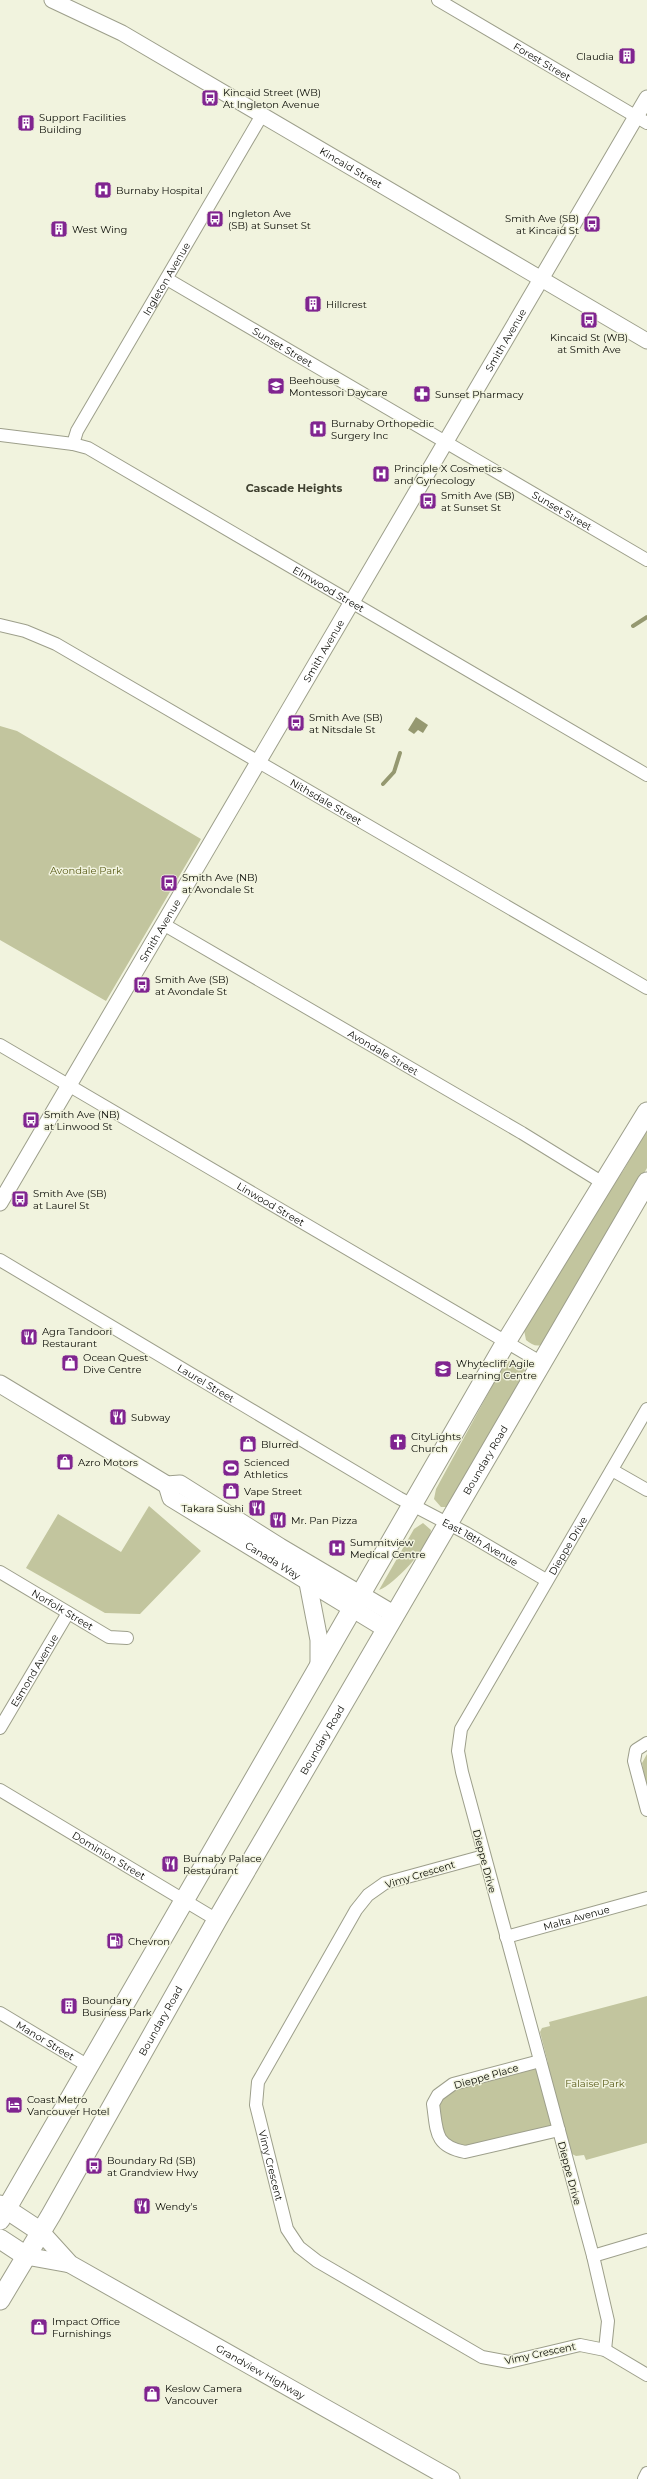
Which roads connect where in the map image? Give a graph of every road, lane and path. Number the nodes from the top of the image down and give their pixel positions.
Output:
1 (52, 0) edge
2 (438, 0) edge
3 (647, 98) edge
4 (262, 116) junction
5 (642, 119) edge
6 (167, 279) junction
7 (541, 279) junction
8 (647, 341) edge
9 (0, 436) edge
10 (446, 442) junction
11 (73, 444) junction
12 (647, 560) edge
13 (352, 602) junction
14 (0, 625) edge
15 (258, 762) junction
16 (647, 775) edge
17 (163, 924) junction
18 (647, 988) edge
19 (0, 1045) edge
20 (68, 1086) junction
21 (647, 1112) edge
22 (647, 1182) edge
23 (603, 1183) junction
24 (0, 1203) edge
25 (0, 1260) edge
26 (506, 1342) junction
27 (542, 1363) junction
28 (0, 1384) edge
29 (647, 1408) edge
30 (612, 1470) junction
31 (167, 1485) junction
32 (647, 1490) edge
33 (413, 1504) junction
34 (449, 1524) junction
35 (0, 1572) edge
36 (546, 1580) junction
37 (308, 1583) junction
38 (357, 1602) junction
39 (68, 1613) junction
40 (391, 1622) junction
41 (127, 1638) dead end
42 (319, 1667) junction
43 (0, 1728) edge
44 (647, 1743) edge
45 (0, 1790) edge
46 (647, 1810) edge
47 (484, 1856) junction
48 (647, 1898) edge
49 (184, 1902) junction
50 (217, 1920) junction
51 (506, 1937) junction
52 (0, 2013) edge
53 (540, 2061) junction
54 (90, 2067) junction
55 (559, 2130) junction
56 (2, 2212) edge
57 (41, 2232) junction
58 (0, 2239) edge
59 (647, 2240) edge
60 (26, 2256) junction
61 (593, 2256) junction
62 (70, 2264) junction
63 (0, 2300) edge
64 (605, 2350) junction
65 (647, 2376) edge
66 (647, 2473) edge
67 (451, 2479) edge
68 (644, 2479) edge

1 - 4 street, Kincaid Street
2 - 5 street, Forest Street
3 - 5 street, Smith Avenue
4 - 6 street, Ingleton Avenue
4 - 7 street, Kincaid Street
5 - 7 street, Smith Avenue
6 - 10 street, Sunset Street
6 - 11 street, Ingleton Avenue
7 - 8 street, Kincaid Street
7 - 10 street, Smith Avenue
9 - 11 street, Elmwood Street
10 - 12 street, Sunset Street
10 - 13 street, Smith Avenue
11 - 13 street, Elmwood Street
13 - 15 street, Smith Avenue
13 - 16 street, Elmwood Street
14 - 15 street, Nithsdale Street
15 - 17 street, Smith Avenue
15 - 18 street, Nithsdale Street
17 - 20 street, Smith Avenue
17 - 23 street, Avondale Street
19 - 20 street, Linwood Street
20 - 24 street, Smith Avenue
20 - 26 street, Linwood Street
21 - 23 main road
22 - 27 main road, Boundary Road
23 - 26 main road
25 - 33 street, Laurel Street
26 - 27 street, Linwood Street
26 - 33 main road
27 - 34 main road, Boundary Road
28 - 31 main road, Canada Way
29 - 30 street, Dieppe Drive
30 - 32 street
30 - 36 street, Dieppe Drive
31 - 37 main road, Canada Way
31 - 38 main road, Canada Way
33 - 34 street, East 18th Avenue
33 - 38 main road
34 - 36 street, East 18th Avenue
34 - 40 main road, Boundary Road
35 - 39 street, Norfolk Street
36 - 47 street, Dieppe Drive
37 - 38 main road, Canada Way
37 - 42 main road
38 - 40 main road, Canada Way
38 - 42 main road
39 - 41 street, Norfolk Street
39 - 43 street, Esmond Avenue
40 - 50 main road, Boundary Road
42 - 49 main road
44 - 46 street
45 - 49 street, Dominion Street
47 - 51 street, Dieppe Drive
47 - 64 street, Vimy Crescent
48 - 51 street, Malta Avenue
49 - 50 street, Dominion Street
49 - 54 main road
50 - 57 main road, Boundary Road
51 - 53 street, Dieppe Drive
52 - 54 street, Manor Street
53 - 55 street, Dieppe Drive
53 - 55 street, Dieppe Place
54 - 56 main road
55 - 61 street, Dieppe Drive
56 - 57 main road, Grandview Highway
57 - 60 main road, Boundary Road
57 - 62 main road, Grandview Highway
58 - 60 main road, Grandview Highway
59 - 61 street
60 - 62 main road, Grandview Highway
60 - 63 main road, Boundary Road
61 - 64 street, Dieppe Drive
62 - 67 main road, Grandview Highway
64 - 65 street
66 - 68 street

